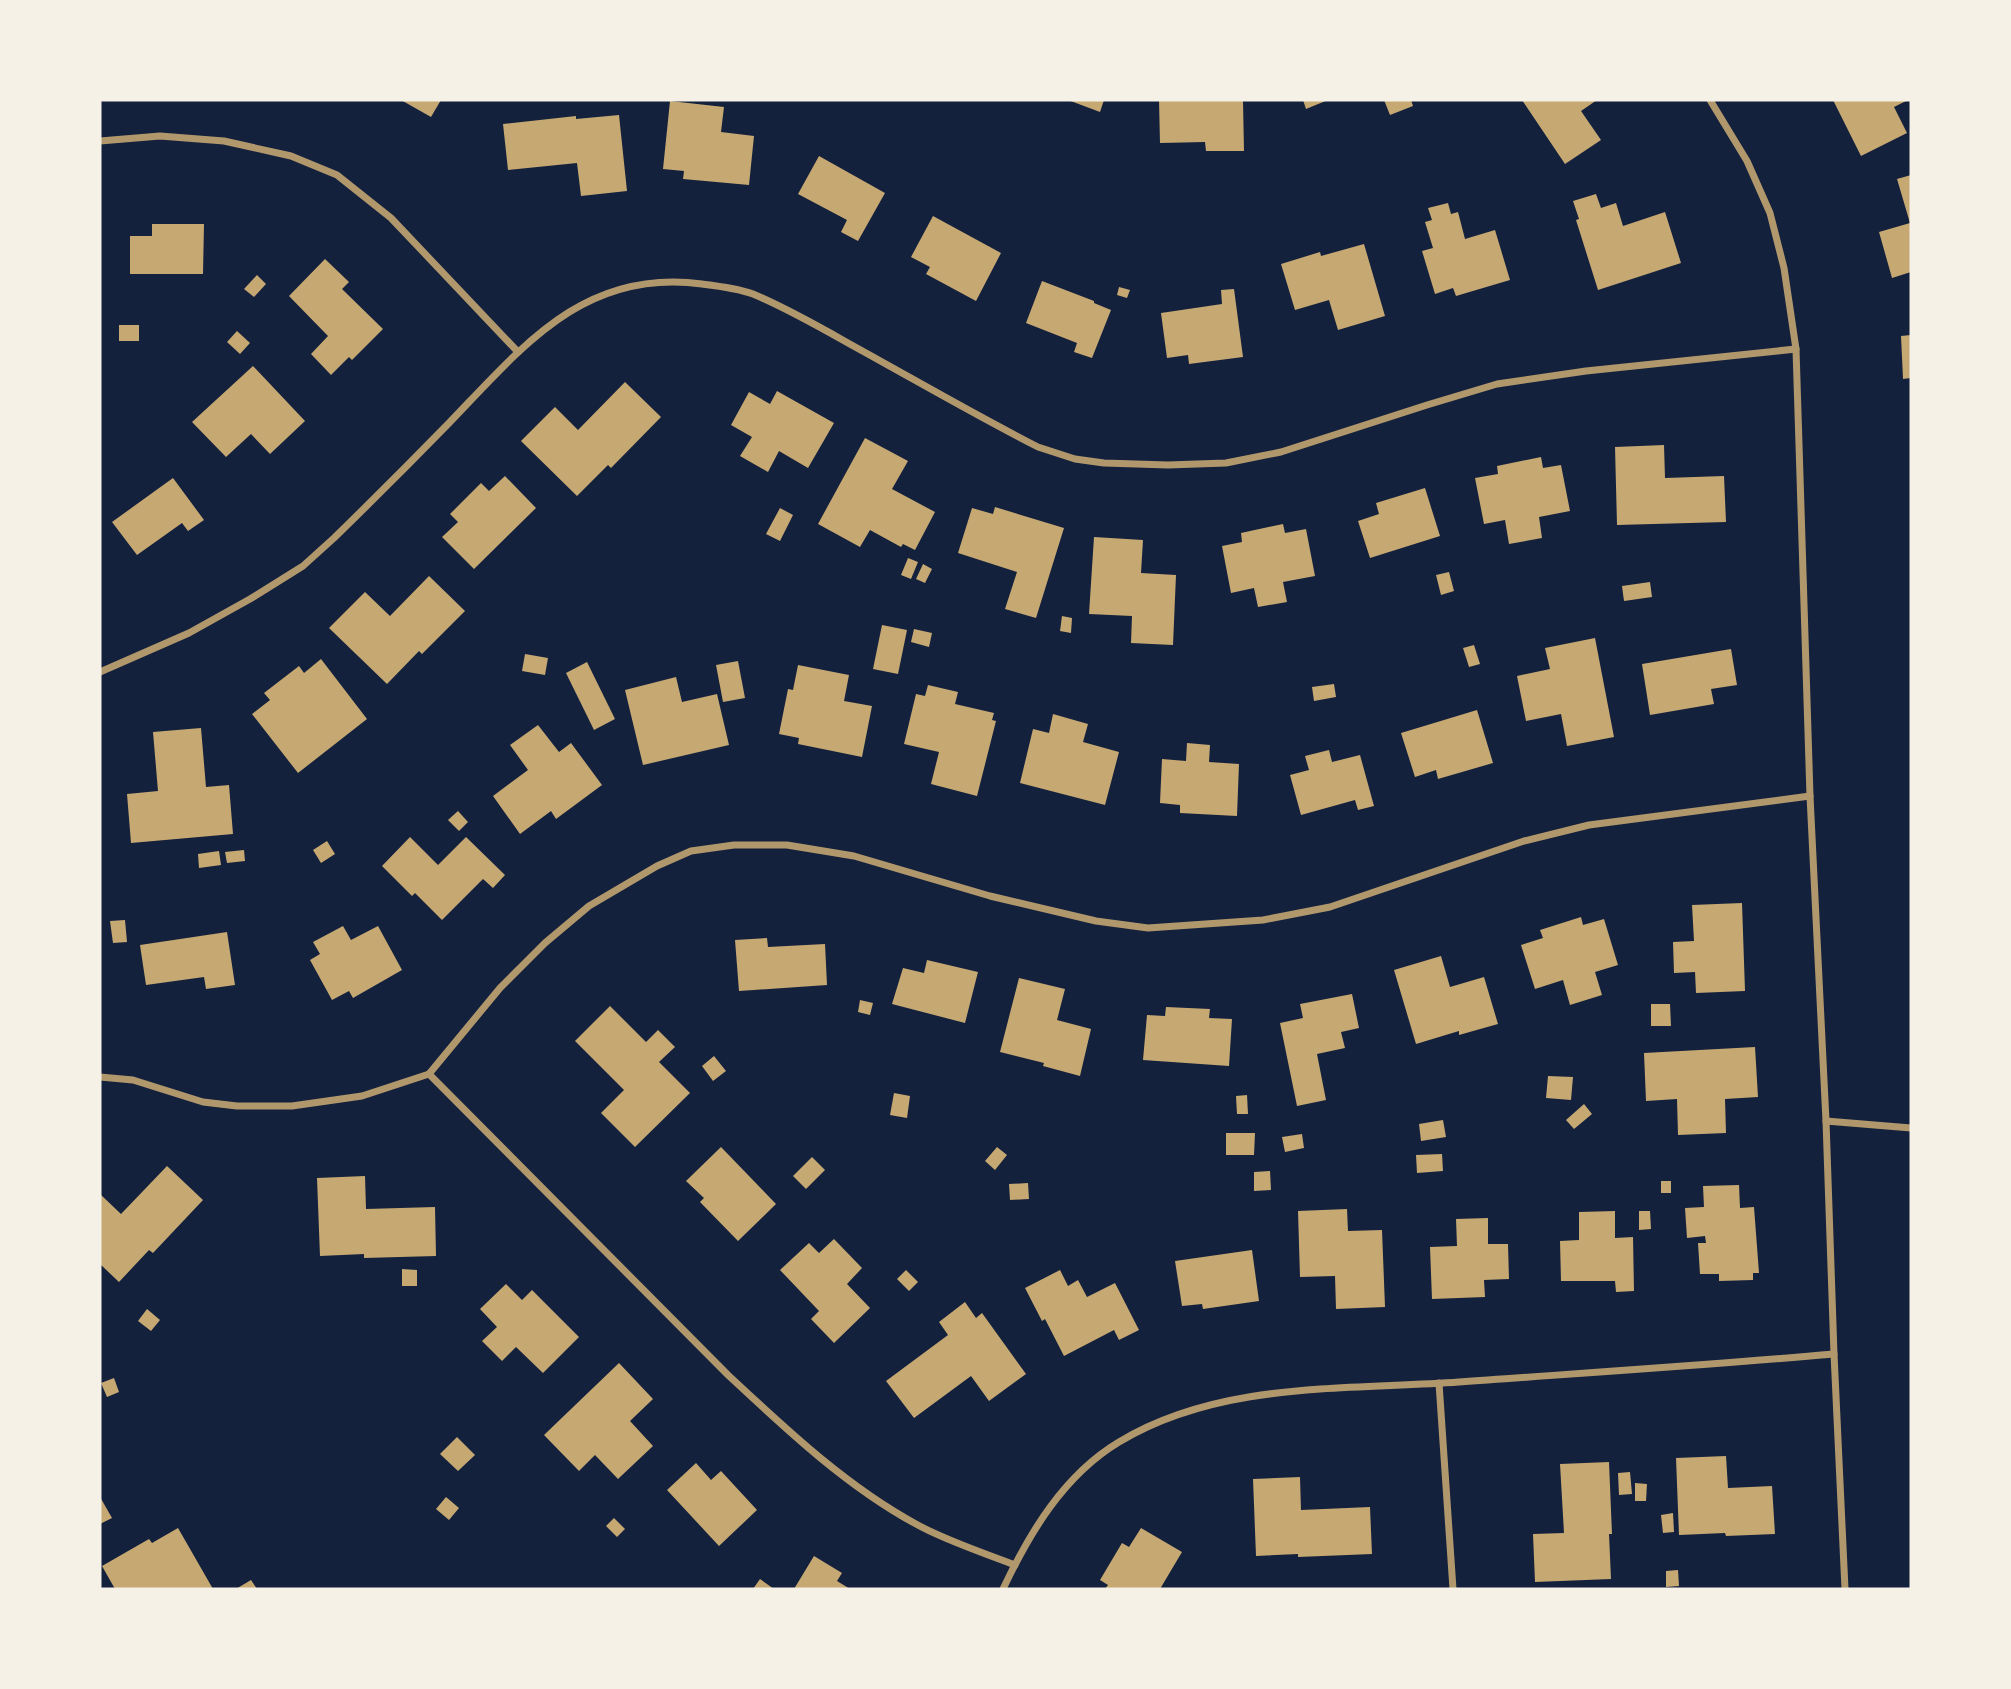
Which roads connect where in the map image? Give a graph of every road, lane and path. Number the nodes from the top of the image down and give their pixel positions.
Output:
1 (1710, 100) edge
2 (100, 141) edge
3 (1796, 349) junction
4 (518, 352) junction
5 (100, 672) edge
6 (1810, 796) junction
7 (429, 1074) junction
8 (100, 1077) edge
9 (1826, 1121) junction
10 (1911, 1128) edge
11 (1834, 1354) junction
12 (1439, 1383) junction
13 (1015, 1565) junction
14 (1003, 1589) edge
15 (1453, 1589) edge
16 (1845, 1589) edge

1 - 3 street
2 - 4 street
3 - 4 street
3 - 6 street
4 - 5 street
6 - 7 street
6 - 9 street
7 - 8 street
7 - 13 street
9 - 10 street
9 - 11 street
11 - 12 street
11 - 16 street
12 - 13 street
12 - 15 street
13 - 14 street

